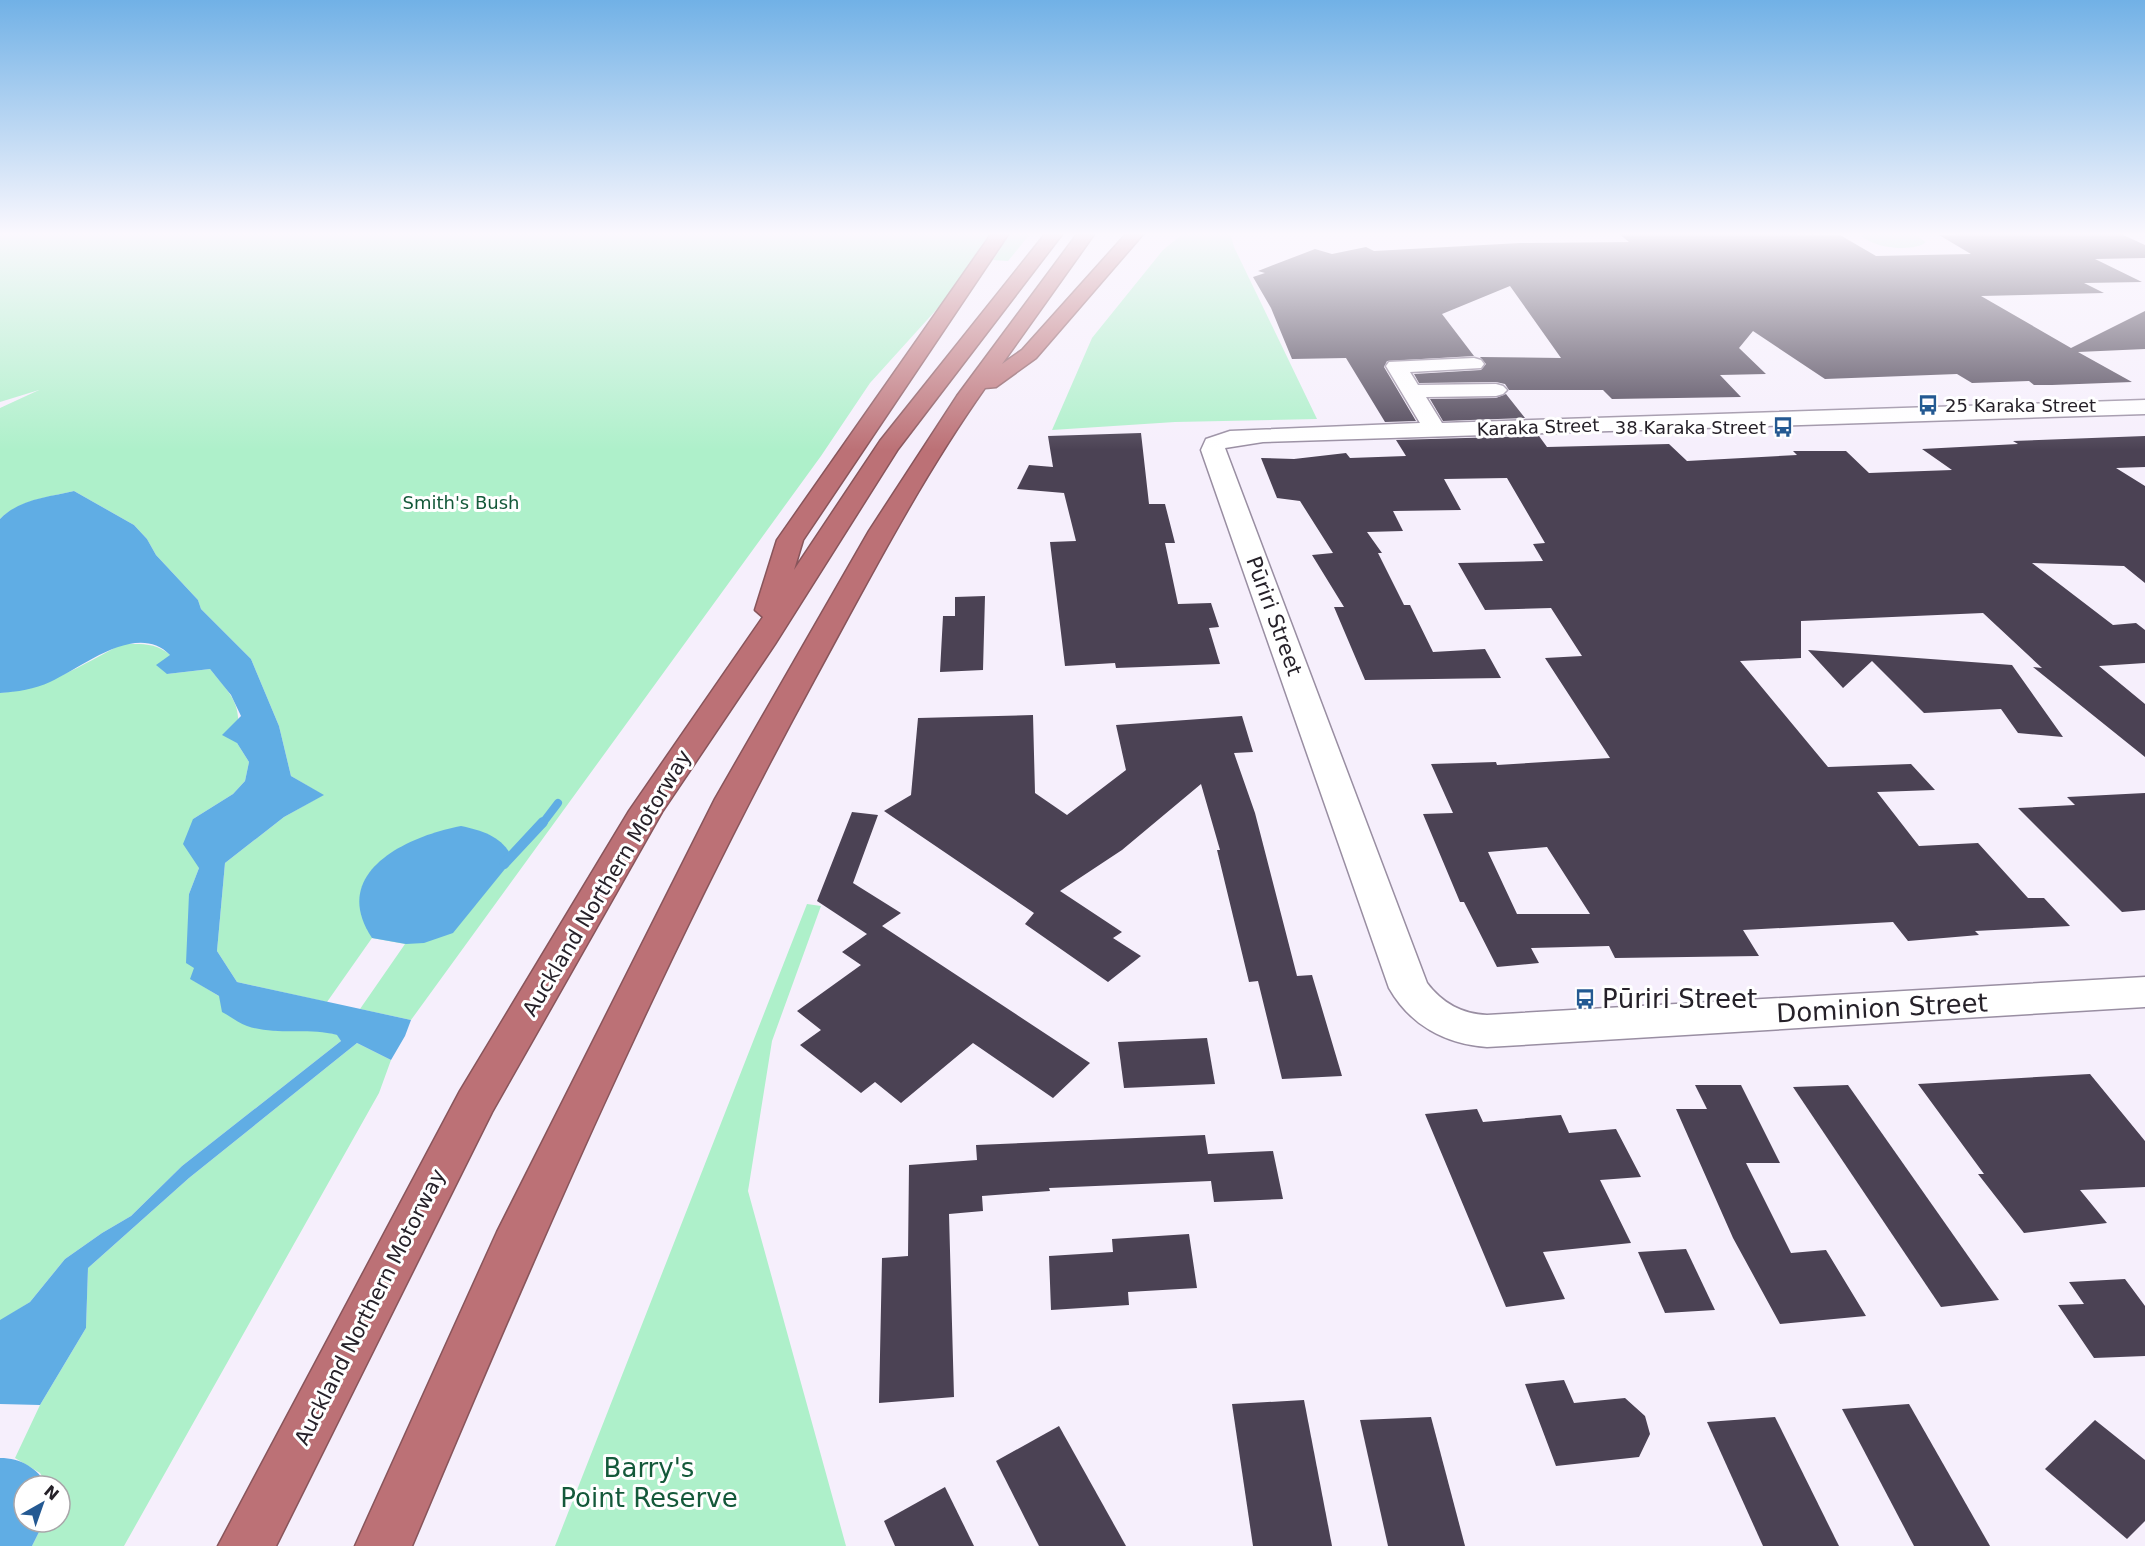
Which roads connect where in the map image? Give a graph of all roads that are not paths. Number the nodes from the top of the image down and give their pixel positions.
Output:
1 (951, 305) edge
2 (998, 305) edge
3 (1035, 305) edge
4 (1072, 305) edge
5 (1474, 364) dead end
6 (1496, 390) dead end
7 (1412, 392) junction
8 (965, 401) junction
9 (2145, 407) edge
10 (1436, 430) junction
11 (1220, 440) joint
12 (760, 644) junction
13 (2145, 992) edge
14 (1442, 1019) joint
15 (246, 1546) edge
16 (383, 1546) edge

1 - 12 highway
2 - 12 highway, Auckland Northern Motorway
3 - 8 highway
4 - 8 highway
5 - 7 street
6 - 7 street
7 - 10 street
8 - 16 highway
9 - 10 street, Karaka Street
10 - 11 street, Karaka Street
11 - 14 street, Pūriri Street
12 - 15 highway, Auckland Northern Motorway
13 - 14 street, Dominion Street

